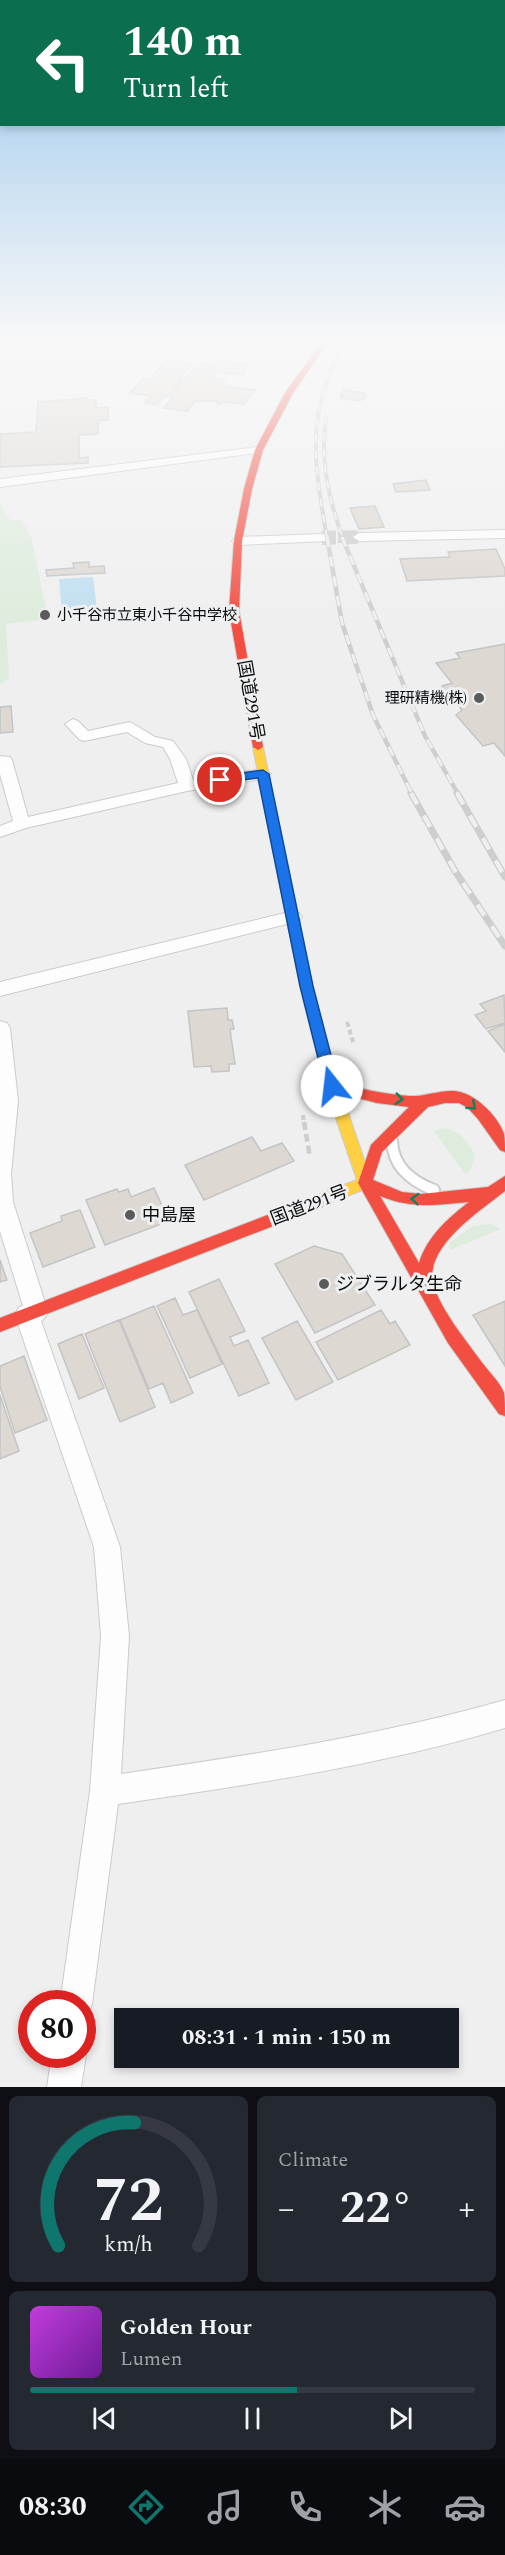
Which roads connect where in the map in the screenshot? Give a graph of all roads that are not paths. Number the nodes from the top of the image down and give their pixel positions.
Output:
1 (267, 435) edge
2 (259, 450) junction
3 (0, 483) edge
4 (505, 534) edge
5 (359, 537) tunnel mouth
6 (322, 538) tunnel mouth
7 (238, 541) junction
8 (73, 724) dead end
9 (4, 760) dead end
10 (263, 774) junction
11 (187, 786) junction
12 (22, 824) junction
13 (0, 832) edge
14 (293, 917) junction
15 (0, 989) edge
16 (0, 1028) edge
17 (332, 1086) junction
18 (424, 1102) junction
19 (393, 1131) junction
20 (505, 1146) edge
21 (505, 1182) edge
22 (365, 1184) junction
23 (494, 1193) junction
24 (456, 1197) junction
25 (426, 1290) junction
26 (32, 1313) junction
27 (0, 1325) edge
28 (505, 1408) edge
29 (505, 1713) edge
30 (105, 1791) junction
31 (78, 1990) edge
32 (67, 2068) edge
33 (64, 2087) edge

1 - 2 main road, 国道291号
2 - 3 street
2 - 7 main road, 国道291号
4 - 5 street
6 - 7 street
7 - 10 main road, 国道291号
8 - 11 street
9 - 12 street
10 - 11 street
10 - 14 main road, 国道291号
11 - 12 street
12 - 13 street
14 - 15 street
14 - 17 main road, 国道291号
16 - 26 street
17 -> 18 main road
17 - 22 main road, 国道291号
18 - 19 main road
18 -> 20 main road
19 - 22 main road
19 - 24 lane
21 - 23 main road
24 -> 22 main road
22 - 25 main road
22 - 26 main road, 国道291号
23 - 24 main road
23 - 25 main road
25 - 28 main road
26 - 27 main road, 国道291号
26 - 30 street
29 - 30 street
30 - 31 street
32 - 33 street

